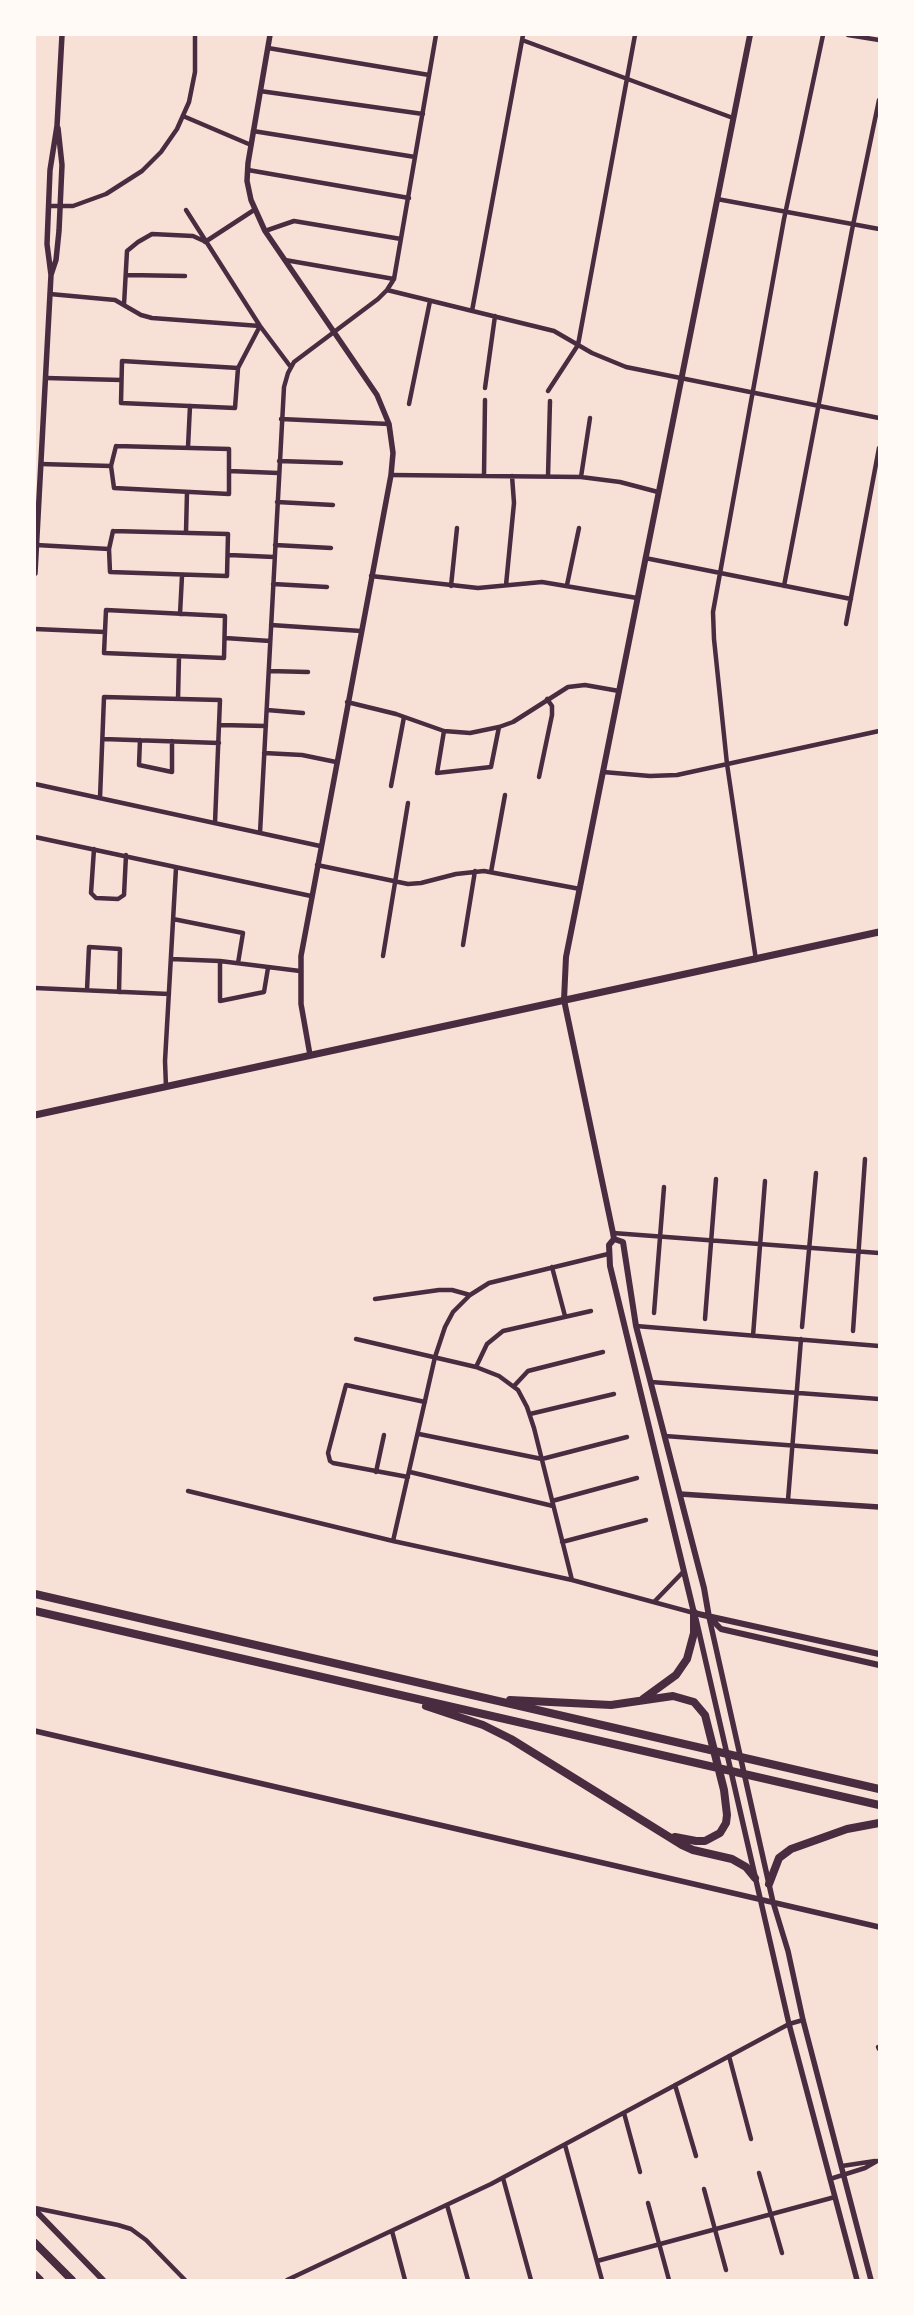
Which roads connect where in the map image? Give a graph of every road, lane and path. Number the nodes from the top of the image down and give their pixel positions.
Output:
1 (62, 35) edge
2 (195, 35) edge
3 (270, 35) edge
4 (436, 35) edge
5 (635, 35) edge
6 (750, 35) edge
7 (823, 35) edge
8 (848, 35) edge
9 (522, 38) edge
10 (879, 40) edge
11 (268, 48) junction
12 (429, 75) junction
13 (627, 79) junction
14 (260, 91) junction
15 (879, 100) edge
16 (423, 114) junction
17 (183, 116) junction
18 (733, 118) junction
19 (58, 126) junction
20 (253, 131) junction
21 (251, 145) junction
22 (416, 157) junction
23 (248, 170) junction
24 (408, 198) junction
25 (717, 199) junction
26 (48, 206) junction
27 (60, 207) junction
28 (186, 210) dead end
29 (254, 210) junction
30 (786, 212) junction
31 (853, 224) junction
32 (879, 229) edge
33 (265, 231) junction
34 (401, 240) junction
35 (205, 242) junction
36 (285, 260) junction
37 (51, 275) junction
38 (126, 275) junction
39 (185, 276) dead end
40 (394, 279) junction
41 (387, 290) junction
42 (50, 294) junction
43 (430, 301) junction
44 (124, 305) junction
45 (472, 311) junction
46 (495, 316) junction
47 (260, 326) junction
48 (334, 332) junction
49 (578, 345) junction
50 (290, 366) junction
51 (238, 368) junction
52 (46, 378) junction
53 (682, 378) junction
54 (121, 380) junction
55 (485, 388) dead end
56 (548, 391) dead end
57 (752, 393) junction
58 (485, 400) dead end
59 (550, 401) dead end
60 (409, 404) dead end
61 (190, 406) junction
62 (818, 406) junction
63 (590, 418) dead end
64 (879, 418) edge
65 (281, 419) junction
66 (388, 424) junction
67 (188, 447) junction
68 (879, 448) edge
69 (279, 461) junction
70 (341, 463) dead end
71 (41, 464) junction
72 (111, 466) junction
73 (229, 471) junction
74 (278, 473) junction
75 (390, 475) junction
76 (484, 476) junction
77 (512, 476) junction
78 (548, 476) junction
79 (581, 477) junction
80 (187, 492) junction
81 (658, 492) junction
82 (277, 502) junction
83 (333, 505) dead end
84 (457, 528) dead end
85 (579, 528) dead end
86 (186, 532) junction
87 (36, 545) junction
88 (275, 545) junction
89 (331, 548) dead end
90 (109, 549) junction
91 (228, 555) junction
92 (274, 557) junction
93 (645, 558) junction
94 (718, 572) junction
95 (35, 573) edge
96 (182, 576) junction
97 (371, 576) junction
98 (273, 584) junction
99 (506, 585) junction
100 (567, 585) junction
101 (327, 586) dead end
102 (452, 586) junction
103 (784, 586) junction
104 (637, 598) junction
105 (851, 599) junction
106 (180, 614) junction
107 (846, 624) dead end
108 (271, 625) junction
109 (35, 629) edge
110 (361, 630) junction
111 (105, 632) junction
112 (225, 638) junction
113 (270, 641) junction
114 (179, 656) junction
115 (269, 671) junction
116 (308, 672) dead end
117 (619, 691) junction
118 (178, 699) junction
119 (547, 699) junction
120 (347, 702) junction
121 (267, 710) junction
122 (303, 713) dead end
123 (404, 717) junction
124 (220, 725) junction
125 (266, 726) junction
126 (499, 727) junction
127 (444, 731) junction
128 (879, 731) edge
129 (103, 739) junction
130 (140, 740) junction
131 (172, 741) junction
132 (219, 743) junction
133 (264, 753) junction
134 (336, 762) junction
135 (727, 764) junction
136 (603, 772) junction
137 (539, 777) dead end
138 (35, 784) edge
139 (391, 786) dead end
140 (505, 795) dead end
141 (100, 798) junction
142 (408, 803) dead end
143 (215, 823) junction
144 (260, 833) junction
145 (35, 837) edge
146 (320, 846) junction
147 (94, 849) junction
148 (126, 856) junction
149 (317, 865) junction
150 (176, 868) junction
151 (475, 872) junction
152 (491, 872) junction
153 (395, 882) junction
154 (580, 890) junction
155 (311, 896) junction
156 (173, 919) junction
157 (879, 932) edge
158 (463, 945) dead end
159 (383, 956) dead end
160 (171, 959) junction
161 (756, 960) junction
162 (220, 961) junction
163 (238, 962) junction
164 (268, 968) junction
165 (300, 971) junction
166 (35, 988) edge
167 (87, 990) junction
168 (119, 992) junction
169 (169, 994) junction
170 (564, 1000) junction
171 (310, 1055) junction
172 (166, 1087) junction
173 (35, 1115) edge
174 (865, 1160) dead end
175 (816, 1173) dead end
176 (716, 1179) dead end
177 (765, 1181) dead end
178 (664, 1187) dead end
179 (614, 1236) junction
180 (660, 1236) junction
181 (711, 1240) junction
182 (760, 1244) junction
183 (809, 1248) junction
184 (858, 1252) junction
185 (879, 1253) edge
186 (608, 1254) junction
187 (552, 1267) junction
188 (470, 1295) junction
189 (376, 1299) dead end
190 (591, 1311) dead end
191 (654, 1313) dead end
192 (565, 1316) junction
193 (705, 1319) dead end
194 (636, 1326) junction
195 (802, 1327) dead end
196 (853, 1331) dead end
197 (753, 1336) junction
198 (356, 1339) dead end
199 (801, 1340) junction
200 (879, 1346) edge
201 (603, 1352) dead end
202 (435, 1357) junction
203 (476, 1367) junction
204 (651, 1382) junction
205 (514, 1386) junction
206 (797, 1393) junction
207 (614, 1394) dead end
208 (879, 1399) edge
209 (425, 1402) junction
210 (530, 1414) junction
211 (419, 1434) junction
212 (384, 1435) dead end
213 (665, 1436) junction
214 (627, 1437) dead end
215 (792, 1446) junction
216 (879, 1452) edge
217 (542, 1459) junction
218 (376, 1472) junction
219 (410, 1472) junction
220 (408, 1478) junction
221 (637, 1478) dead end
222 (188, 1491) dead end
223 (680, 1494) junction
224 (788, 1500) junction
225 (552, 1501) junction
226 (553, 1506) junction
227 (879, 1507) edge
228 (646, 1520) dead end
229 (393, 1541) junction
230 (562, 1542) junction
231 (683, 1572) junction
232 (572, 1580) junction
233 (35, 1594) edge
234 (654, 1602) junction
235 (35, 1611) edge
236 (694, 1612) junction
237 (709, 1616) junction
238 (879, 1654) edge
239 (879, 1665) edge
240 (384, 1692) junction
241 (486, 1698) junction
242 (640, 1701) junction
243 (35, 1731) edge
244 (879, 1789) edge
245 (879, 1805) edge
246 (879, 1823) edge
247 (668, 1835) junction
248 (755, 1878) junction
249 (770, 1884) junction
250 (761, 1899) junction
251 (773, 1902) junction
252 (879, 1927) edge
253 (803, 2020) junction
254 (789, 2024) junction
255 (729, 2056) junction
256 (675, 2085) junction
257 (624, 2113) junction
258 (751, 2139) dead end
259 (565, 2145) junction
260 (696, 2156) dead end
261 (878, 2160) edge
262 (842, 2166) junction
263 (640, 2172) dead end
264 (759, 2173) dead end
265 (844, 2175) junction
266 (503, 2178) junction
267 (830, 2179) junction
268 (704, 2189) dead end
269 (835, 2197) junction
270 (648, 2203) dead end
271 (447, 2205) junction
272 (35, 2209) edge
273 (771, 2214) junction
274 (715, 2229) junction
275 (392, 2231) junction
276 (35, 2243) edge
277 (659, 2244) junction
278 (782, 2253) dead end
279 (597, 2261) junction
280 (726, 2270) dead end
281 (35, 2275) edge
282 (299, 2277) edge
283 (40, 2280) edge
284 (72, 2280) edge
285 (103, 2280) edge
286 (185, 2280) edge
287 (287, 2280) edge
288 (405, 2280) edge
289 (468, 2280) edge
290 (530, 2280) edge
291 (602, 2280) edge
292 (669, 2280) edge
293 (857, 2280) edge
294 (871, 2280) edge

1 - 19 street
2 - 17 street
3 - 11 street
4 - 12 street
5 - 13 street
6 - 18 main road
7 - 30 street
8 - 10 street
9 - 13 street
9 - 45 street
11 - 12 street
11 - 14 street
12 - 16 street
13 - 18 street
13 - 49 street
14 - 16 street
14 - 20 street
15 - 31 street
16 - 22 street
17 - 21 street
17 - 27 street
18 - 25 main road
19 - 26 street
19 - 27 street
20 - 21 street
20 - 22 street
21 - 23 street
22 - 24 street
23 - 24 street
23 - 29 street
24 - 34 street
25 - 30 street
25 - 53 main road
26 - 27 street
26 - 37 street
27 - 37 street
28 - 35 street
29 - 33 street
29 - 35 street
30 - 31 street
30 - 57 street
31 - 32 street
31 - 62 street
33 - 34 street
33 - 36 street
34 - 40 street
35 - 38 street
35 - 47 street
36 - 40 street
36 - 48 street
37 - 42 street
38 - 39 street
38 - 44 street
40 - 41 street
41 - 43 street
41 - 48 street
42 - 44 street
42 - 52 street
43 - 45 street
43 - 60 street
44 - 47 street
45 - 46 street
46 - 49 street
46 - 55 street
47 - 50 street
47 - 51 street
48 - 50 street
48 - 66 street
49 - 53 street
49 - 56 street
50 - 65 street
51 - 54 street
51 - 61 street
52 - 54 street
52 - 71 street
53 - 57 street
53 - 81 main road
54 - 61 street
57 - 62 street
57 - 94 street
58 - 76 street
59 - 78 street
61 - 67 street
62 - 64 street
62 - 103 street
63 - 79 street
65 - 66 street
65 - 69 street
66 - 75 street
67 - 72 street
67 - 73 street
68 - 105 street
69 - 70 street
69 - 74 street
71 - 72 street
71 - 87 street
72 - 80 street
73 - 74 street
73 - 80 street
74 - 82 street
75 - 76 street
75 - 97 street
76 - 77 street
77 - 78 street
77 - 99 street
78 - 79 street
79 - 81 street
80 - 86 street
81 - 93 main road
82 - 83 street
82 - 88 street
84 - 102 street
85 - 100 street
86 - 90 street
86 - 91 street
87 - 90 street
87 - 95 street
88 - 89 street
88 - 92 street
90 - 96 street
91 - 92 street
91 - 96 street
92 - 98 street
93 - 94 street
93 - 104 main road
94 - 103 street
94 - 135 street
96 - 106 street
97 - 102 street
97 - 110 street
98 - 101 street
98 - 108 street
99 - 100 street
99 - 102 street
100 - 104 street
103 - 105 street
104 - 117 main road
105 - 107 street
106 - 111 street
106 - 112 street
108 - 110 street
108 - 113 street
109 - 111 street
110 - 120 street
111 - 114 street
112 - 113 street
112 - 114 street
113 - 115 street
114 - 118 street
115 - 116 street
115 - 121 street
117 - 119 street
117 - 136 main road
118 - 124 street
118 - 129 street
119 - 126 street
119 - 137 street
120 - 123 street
120 - 134 street
121 - 122 street
121 - 125 street
123 - 127 street
123 - 139 street
124 - 125 street
124 - 132 street
125 - 133 street
126 - 127 street
126 - 127 street
128 - 135 street
129 - 130 street
129 - 141 street
130 - 131 street
130 - 131 street
131 - 132 street
132 - 143 street
133 - 134 street
133 - 144 street
134 - 146 street
135 - 136 street
135 - 161 street
136 - 154 main road
138 - 141 street
140 - 152 street
141 - 143 street
142 - 153 street
143 - 144 street
144 - 146 street
145 - 147 street
146 - 149 street
147 - 148 street
147 - 148 street
148 - 150 street
149 - 153 street
149 - 155 street
150 - 155 street
150 - 156 street
151 - 152 street
151 - 153 street
151 - 158 street
152 - 154 street
153 - 159 street
154 - 170 main road
155 - 165 street
156 - 160 street
156 - 163 street
157 - 161 main road
160 - 162 street
160 - 169 street
161 - 170 main road
162 - 163 street
162 - 164 street
163 - 164 street
164 - 165 street
165 - 171 street
166 - 167 street
167 - 168 street
167 - 168 street
168 - 169 street
169 - 172 street
170 - 171 main road
170 - 179 main road
171 - 172 main road
172 - 173 main road
174 - 184 street
175 - 183 street
176 - 181 street
177 - 182 street
178 - 180 street
179 - 180 street
179 - 186 main road
179 - 194 main road
180 - 181 street
180 - 191 street
181 - 182 street
181 - 193 street
182 - 183 street
182 - 197 street
183 - 184 street
183 - 195 street
184 - 185 street
184 - 196 street
186 - 187 street
186 - 231 main road
187 - 188 street
187 - 192 street
188 - 189 street
188 - 202 street
190 - 192 street
192 - 203 street
194 - 197 street
194 - 204 main road
197 - 199 street
198 - 202 street
199 - 200 street
199 - 206 street
201 - 205 street
202 - 203 street
202 - 209 street
203 - 205 street
204 - 206 street
204 - 213 main road
205 - 210 street
206 - 208 street
206 - 215 street
207 - 210 street
209 - 211 street
209 - 218 street
210 - 217 street
211 - 217 street
211 - 219 street
212 - 218 street
213 - 215 street
213 - 223 main road
214 - 217 street
215 - 216 street
215 - 224 street
217 - 225 street
218 - 220 street
219 - 220 street
219 - 226 street
220 - 229 street
221 - 225 street
222 - 229 street
223 - 224 street
223 - 237 main road
224 - 227 street
225 - 226 street
226 - 230 street
228 - 230 street
229 - 232 street
230 - 232 street
231 - 234 street
231 - 236 main road
232 - 234 street
233 - 241 highway
234 - 236 street
235 - 240 highway
236 - 237 main road
236 - 242 highway
236 - 248 street
237 - 238 main road
237 - 239 main road
237 - 249 street
240 - 245 highway
240 - 247 highway
241 - 242 highway
241 - 244 highway
242 - 247 highway
243 - 250 street
246 - 249 highway
247 - 248 highway
248 - 250 street
249 - 251 street
250 - 251 street
250 - 254 street
251 - 252 street
251 - 253 street
253 - 254 street
253 - 262 street
254 - 255 street
254 - 267 street
255 - 256 street
255 - 258 street
256 - 257 street
256 - 260 street
257 - 259 street
257 - 263 street
259 - 266 street
259 - 279 street
261 - 262 street
261 - 265 street
262 - 265 street
264 - 273 street
265 - 267 street
265 - 294 street
266 - 271 street
266 - 290 street
267 - 269 street
268 - 274 street
269 - 273 street
269 - 293 street
270 - 277 street
271 - 275 street
271 - 289 street
272 - 285 main road
272 - 286 street
273 - 274 street
273 - 278 street
274 - 277 street
274 - 280 street
275 - 282 street
275 - 288 street
276 - 284 highway
277 - 279 street
277 - 292 street
279 - 291 street
281 - 283 highway
282 - 287 street

